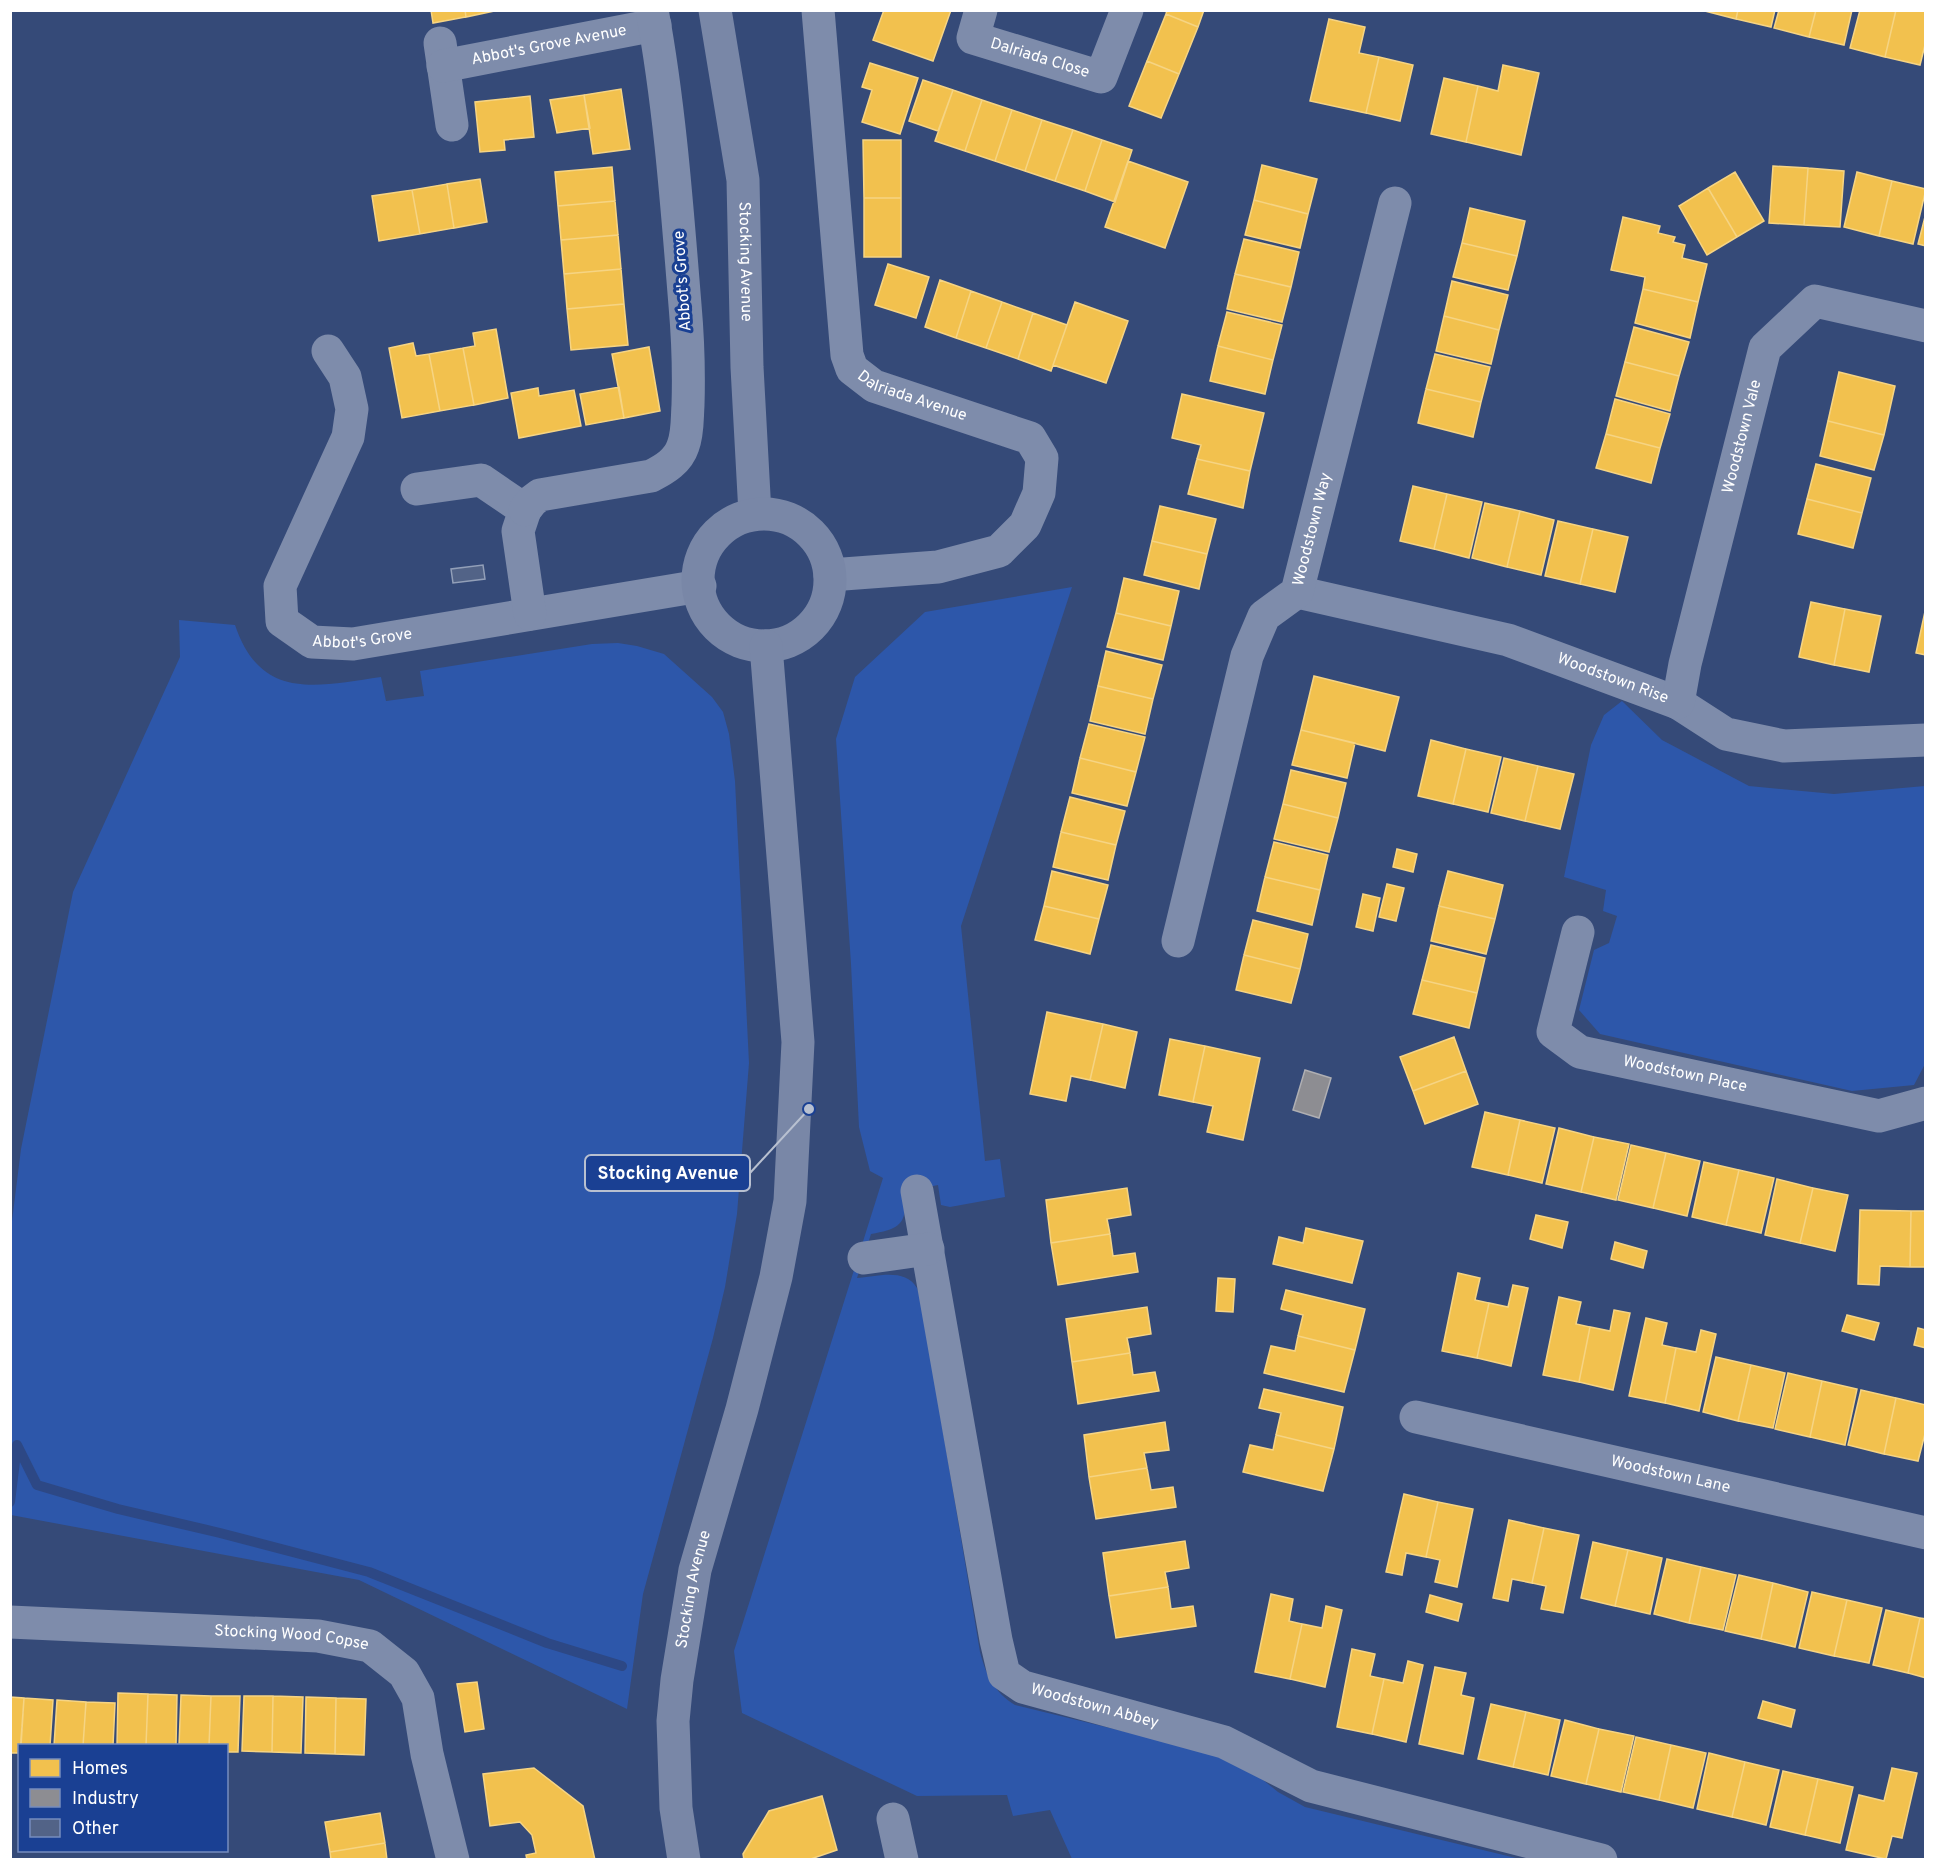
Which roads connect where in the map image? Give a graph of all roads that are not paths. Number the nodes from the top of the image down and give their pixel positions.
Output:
1 (715, 10) edge
2 (818, 10) edge
3 (981, 10) edge
4 (1127, 10) edge
5 (654, 18) edge
6 (452, 125) dead end
7 (1395, 203) dead end
8 (1926, 326) edge
9 (328, 351) dead end
10 (417, 489) dead end
11 (525, 510) junction
12 (755, 514) junction
13 (830, 575) junction
14 (699, 586) junction
15 (1297, 592) junction
16 (530, 614) junction
17 (766, 646) junction
18 (1678, 703) junction
19 (1926, 740) edge
20 (1578, 932) dead end
21 (1178, 941) dead end
22 (1926, 1103) edge
23 (917, 1191) dead end
24 (928, 1249) junction
25 (864, 1258) dead end
26 (1416, 1417) dead end
27 (1926, 1533) edge
28 (10, 1622) edge
29 (893, 1819) dead end
30 (453, 1860) edge
31 (684, 1860) edge
32 (902, 1860) edge
33 (1601, 1860) edge

1 - 12 street, Stocking Avenue
2 - 13 street, Dalriada Avenue
3 - 4 street, Dalriada Close
5 - 6 street, Abbot's Grove Avenue
5 - 11 street, Abbot's Grove
7 - 15 street, Woodstown Way
8 - 18 street, Woodstown Vale
9 - 16 street, Abbot's Grove
10 - 11 street
11 - 16 street
12 - 13 street
12 - 14 street
13 - 17 street
14 - 16 street, Abbot's Grove
14 - 17 street
15 - 18 street, Woodstown Rise
15 - 21 street, Woodstown Way
17 - 31 street, Stocking Avenue
18 - 19 street, Woodstown Rise
20 - 22 street, Woodstown Place
23 - 24 street, Woodstown Abbey
24 - 25 street
24 - 33 street, Woodstown Abbey
26 - 27 street, Woodstown Lane
28 - 30 street, Stocking Wood Copse
29 - 32 street

